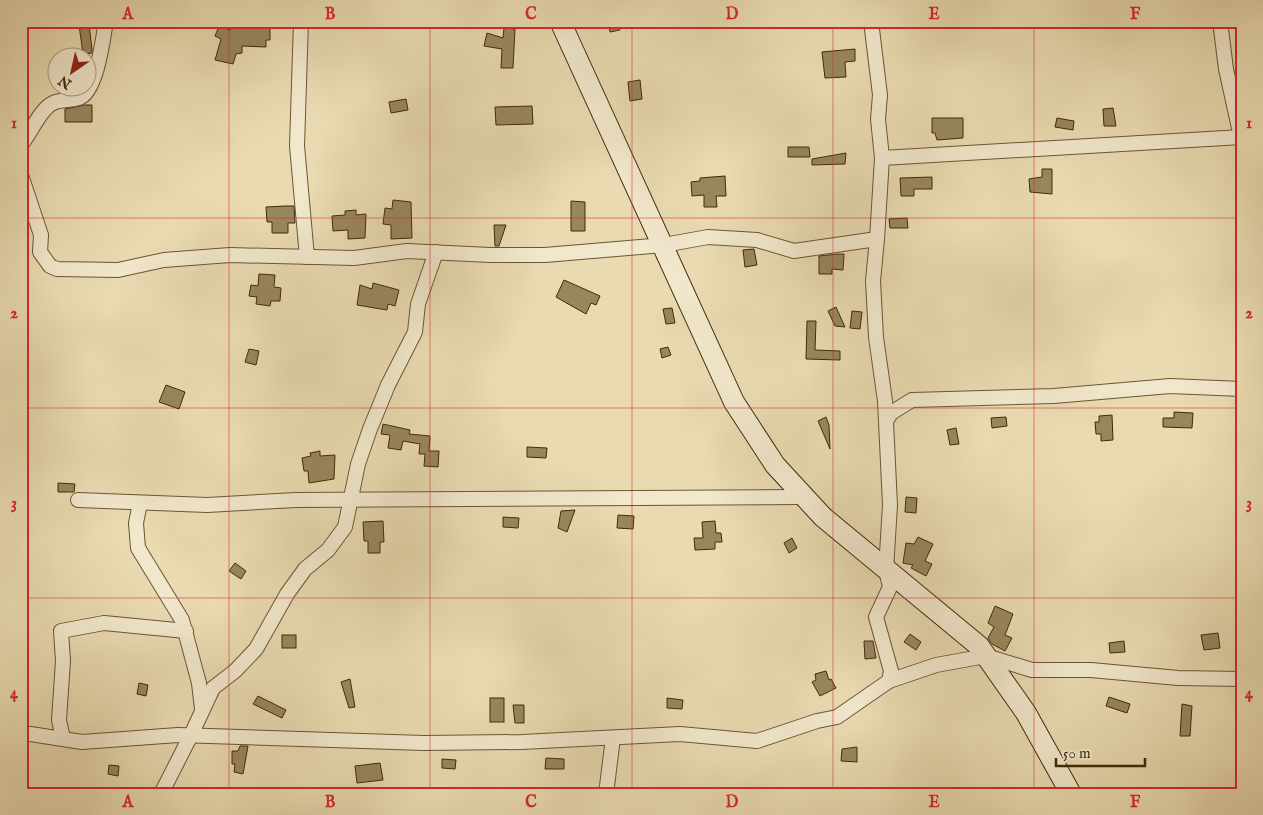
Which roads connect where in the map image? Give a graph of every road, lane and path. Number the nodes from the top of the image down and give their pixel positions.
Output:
1 (106, 21) edge
2 (301, 21) edge
3 (560, 21) edge
4 (871, 21) edge
5 (1220, 21) edge
6 (1241, 137) edge
7 (21, 145) edge
8 (882, 158) junction
9 (21, 175) edge
10 (877, 239) junction
11 (664, 245) junction
12 (436, 252) junction
13 (307, 257) junction
14 (1242, 389) edge
15 (886, 421) junction
16 (804, 497) junction
17 (78, 500) dead end
18 (350, 500) junction
19 (140, 503) junction
20 (886, 570) junction
21 (186, 631) junction
22 (986, 656) junction
23 (1242, 679) edge
24 (889, 681) junction
25 (199, 683) junction
26 (213, 688) junction
27 (202, 709) junction
28 (24, 733) dead end
29 (191, 735) junction
30 (63, 738) junction
31 (613, 738) junction
32 (161, 794) edge
33 (606, 794) edge
34 (1071, 794) edge

1 - 7 street
2 - 13 street
3 - 11 street
4 - 8 street
5 - 6 street
6 - 8 street
8 - 10 street
9 - 13 street
10 - 11 street
10 - 15 street
11 - 12 street
11 - 16 street
12 - 13 street
12 - 18 street
14 - 15 street
15 - 20 street
16 - 18 street
16 - 20 street
17 - 19 street
18 - 19 street
18 - 26 street
19 - 21 street
20 - 22 street
20 - 24 street
21 - 25 street
21 - 30 street
22 - 23 street
22 - 24 street
22 - 34 street
24 - 31 street
25 - 26 street
25 - 27 street
26 - 27 street
27 - 29 street
28 - 30 street
29 - 30 street
29 - 31 street
29 - 32 street
31 - 33 street

